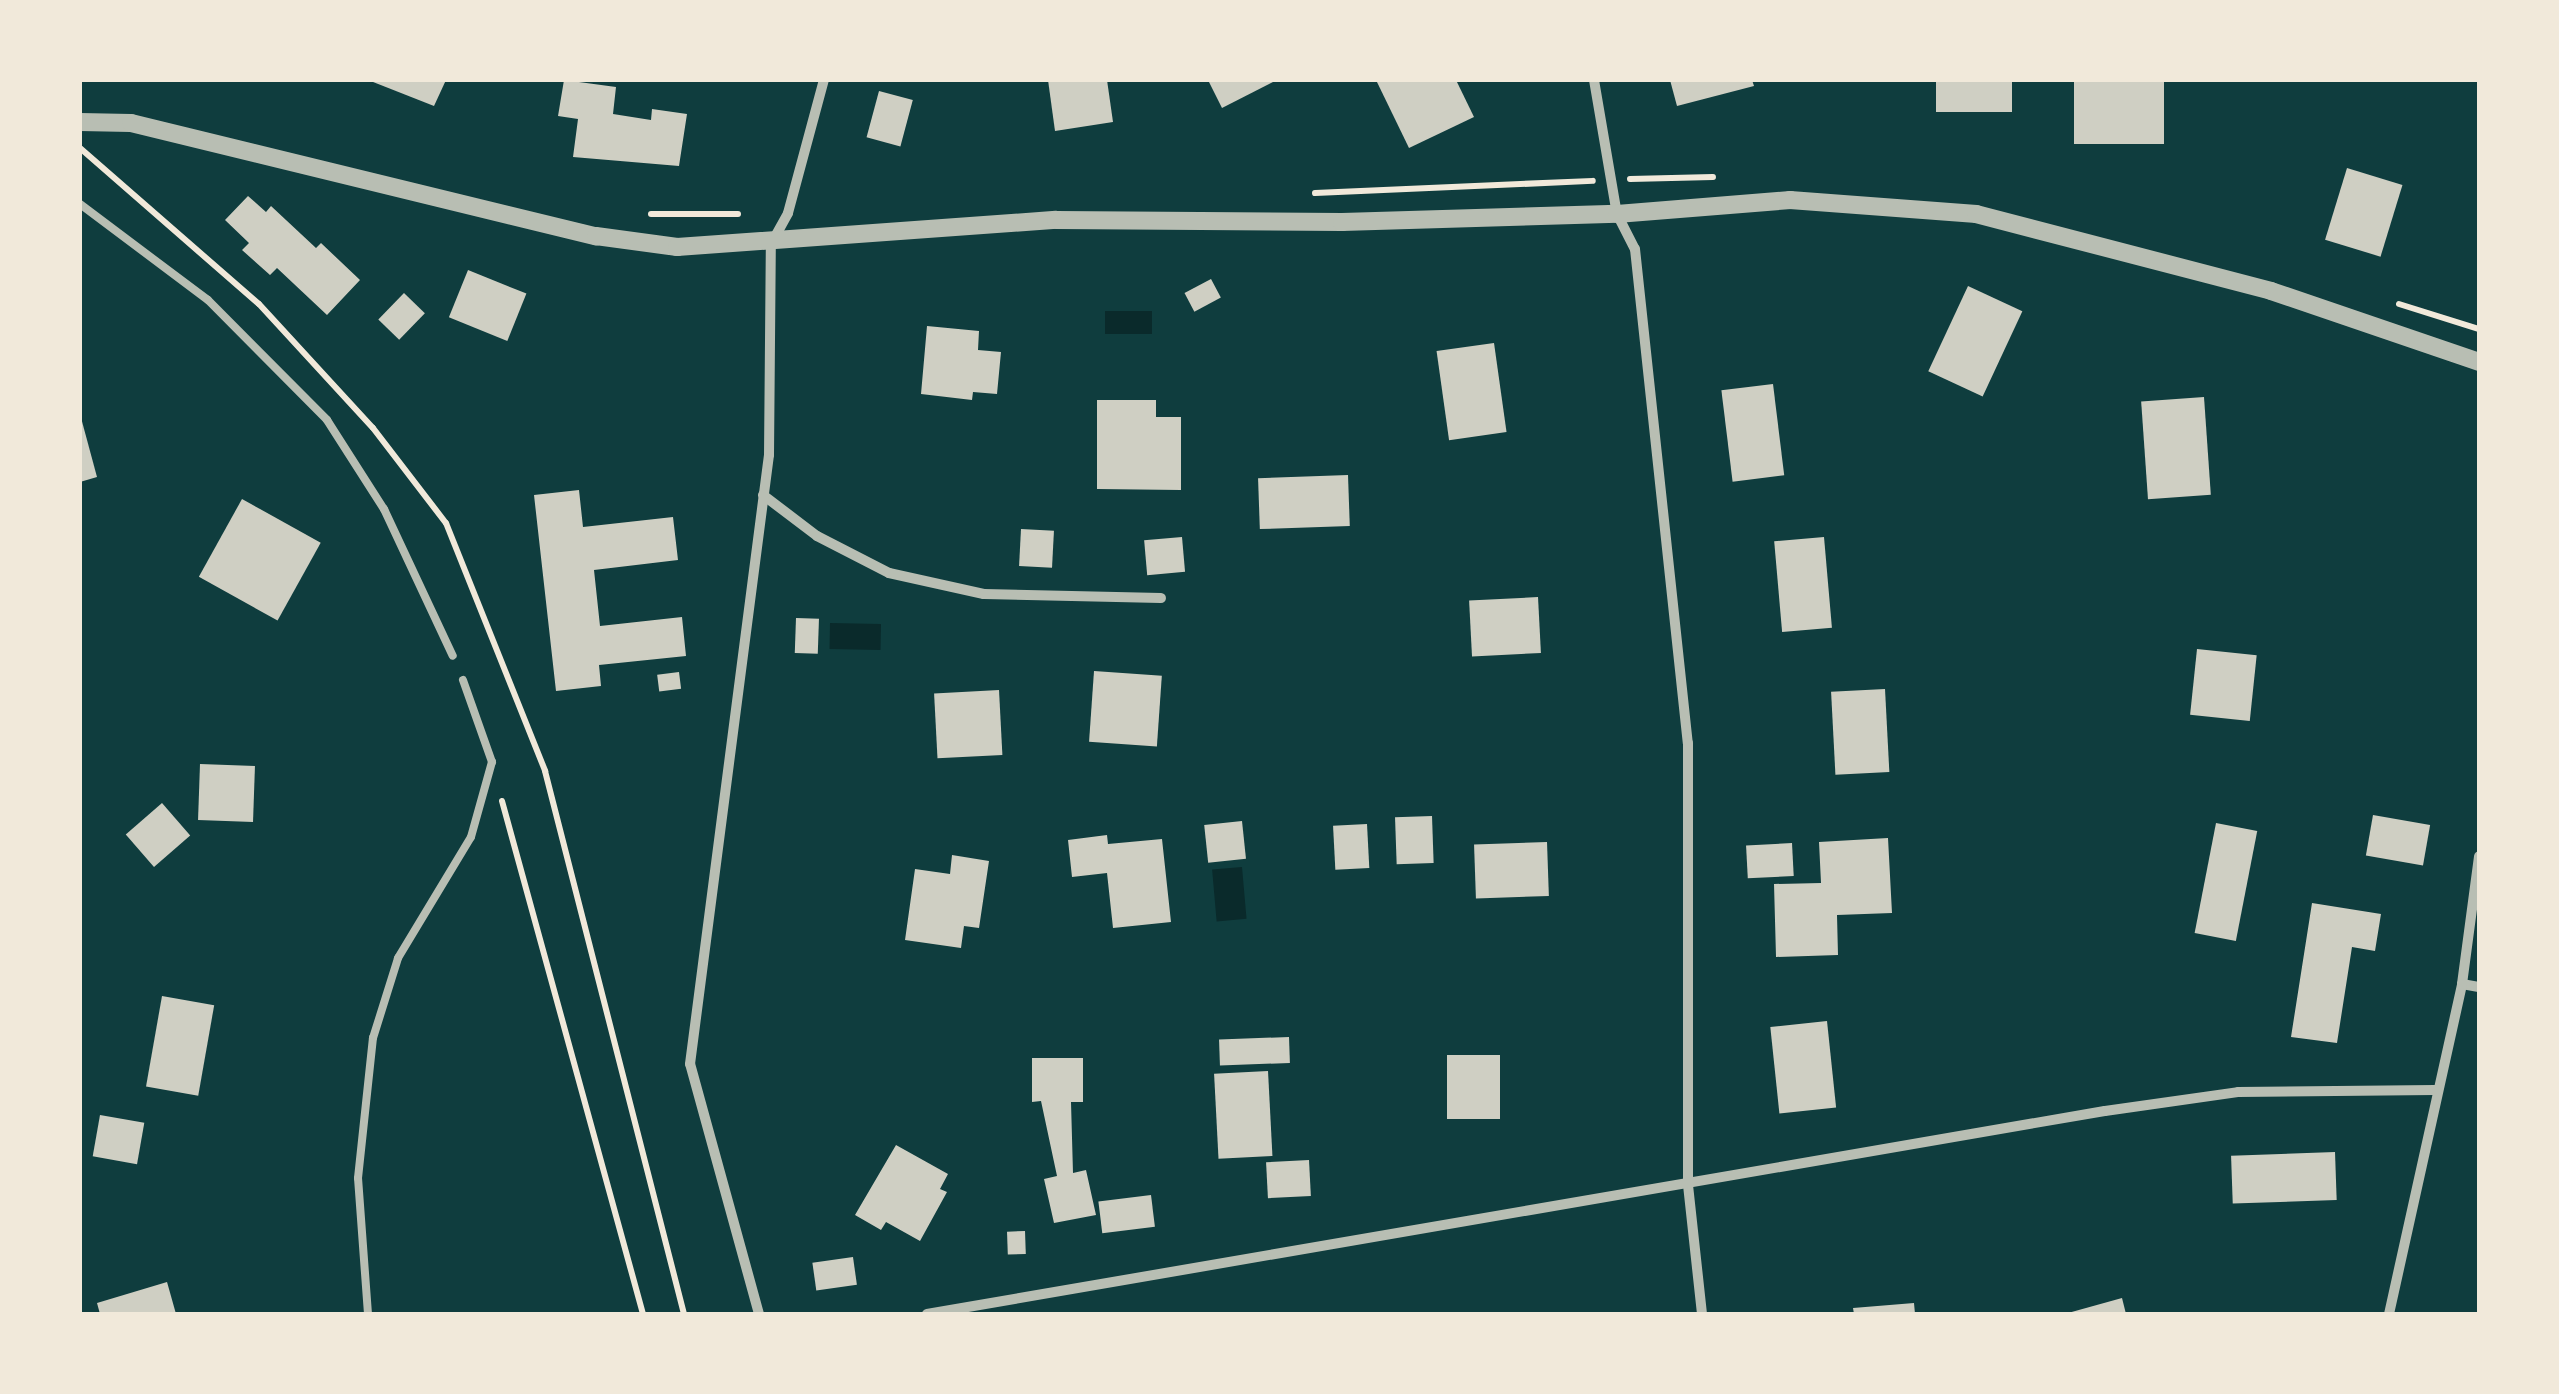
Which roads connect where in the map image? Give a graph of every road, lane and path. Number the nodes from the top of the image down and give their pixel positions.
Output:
1 (824, 80) edge
2 (1594, 80) edge
3 (80, 122) edge
4 (80, 204) edge
5 (1617, 214) junction
6 (772, 244) junction
7 (2479, 362) edge
8 (763, 495) junction
9 (1161, 598) dead end
10 (453, 656) dead end
11 (463, 680) dead end
12 (492, 762) junction
13 (2479, 856) edge
14 (2462, 984) junction
15 (2479, 986) edge
16 (2436, 1090) junction
17 (1688, 1185) junction
18 (368, 1314) edge
19 (643, 1314) edge
20 (759, 1314) edge
21 (928, 1314) edge
22 (1702, 1314) edge
23 (2390, 1314) edge

1 - 6 street
2 - 5 street
3 - 6 street
4 - 10 lane
5 - 6 street
5 - 7 street
5 - 17 street
6 - 8 street
8 - 9 street
8 - 20 street
11 - 12 lane
12 - 18 lane
12 - 19 path
13 - 14 street
14 - 15 street
14 - 16 street
16 - 17 street
16 - 23 street
17 - 21 street
17 - 22 street

